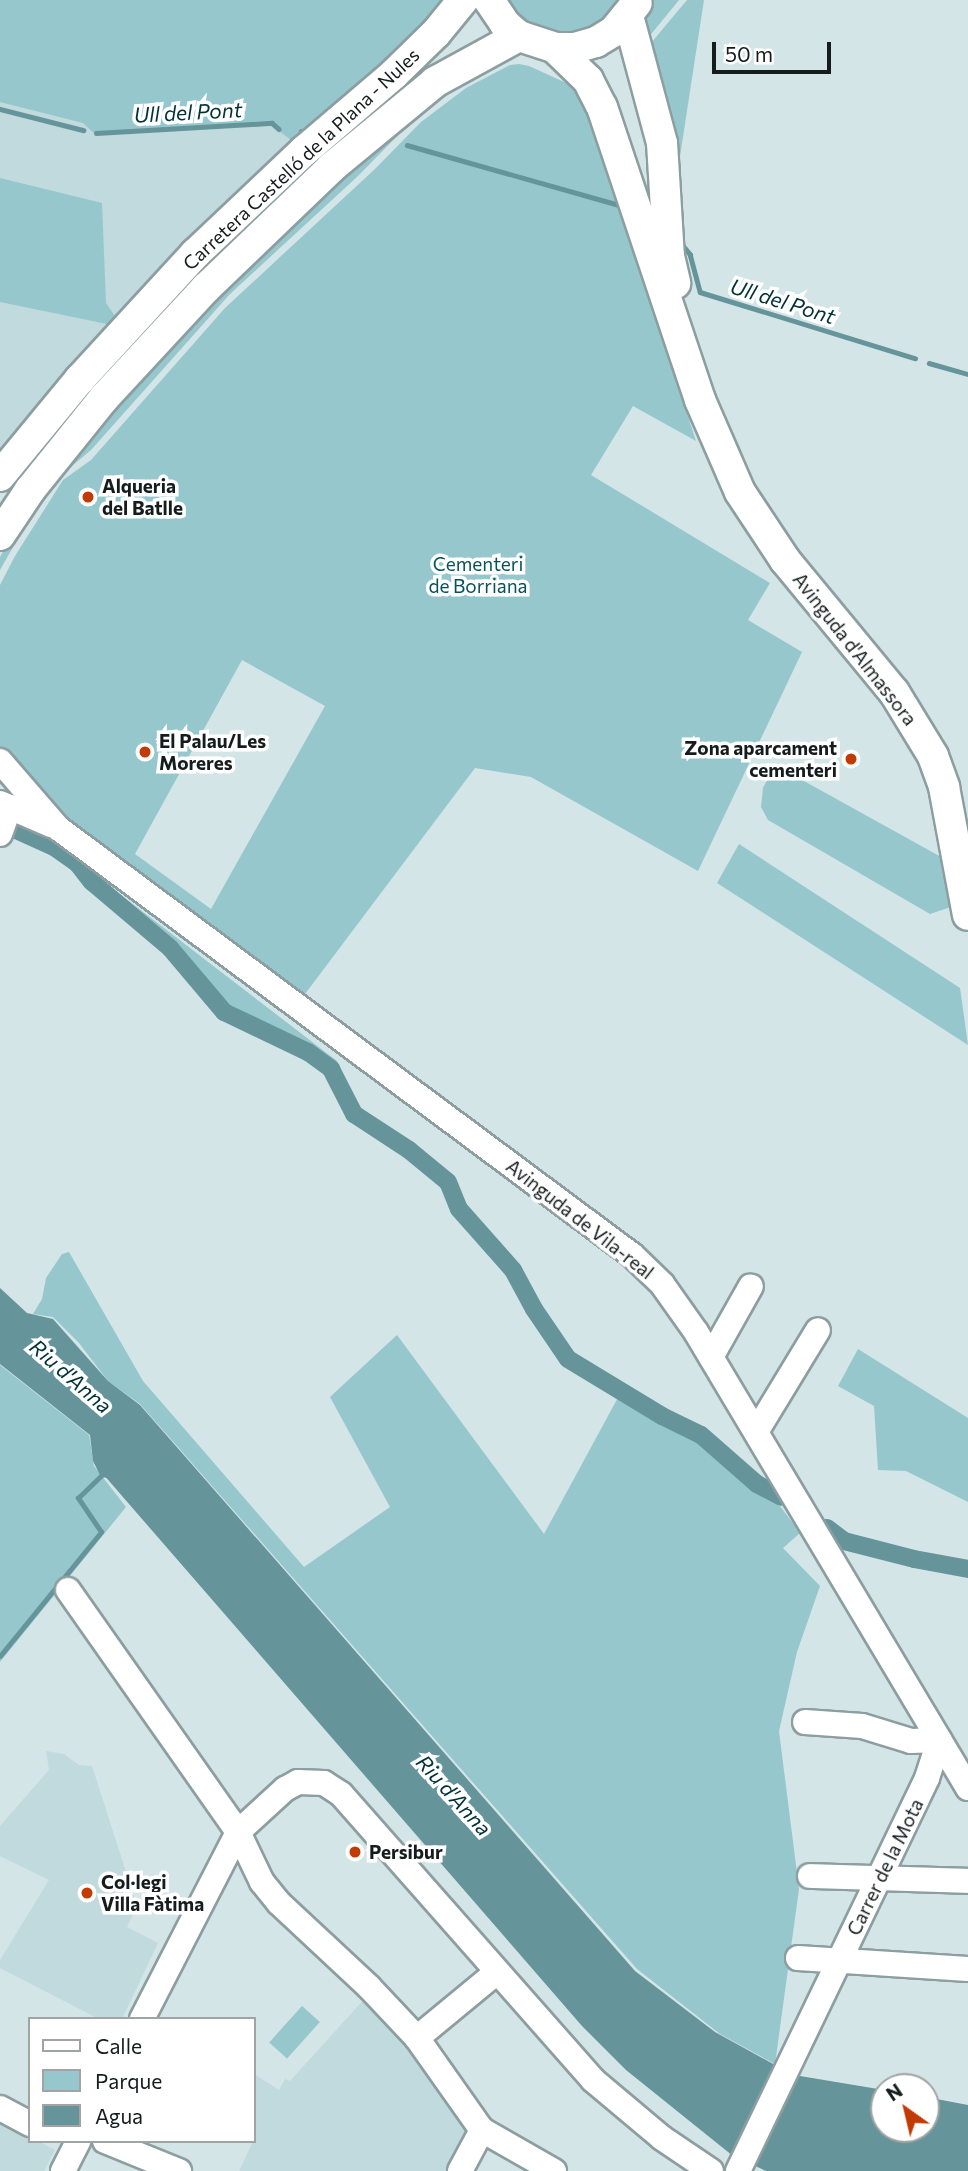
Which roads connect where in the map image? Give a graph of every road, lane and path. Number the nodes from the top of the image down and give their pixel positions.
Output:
1 (463, 0) edge
2 (489, 0) edge
3 (633, 8) edge
4 (519, 36) junction
5 (555, 48) junction
6 (700, 400) junction
7 (0, 476) edge
8 (0, 535) edge
9 (0, 761) edge
10 (5, 805) edge
11 (58, 828) junction
12 (0, 834) edge
13 (968, 915) edge
14 (751, 1286) dead end
15 (818, 1330) dead end
16 (711, 1357) junction
17 (756, 1432) junction
18 (68, 1590) dead end
19 (805, 1722) dead end
20 (939, 1740) junction
21 (930, 1771) junction
22 (963, 1779) edge
23 (238, 1832) junction
24 (810, 1876) dead end
25 (880, 1878) junction
26 (968, 1881) edge
27 (798, 1958) dead end
28 (839, 1962) junction
29 (968, 1969) edge
30 (497, 1972) junction
31 (143, 2017) edge
32 (417, 2038) junction
33 (0, 2108) edge
34 (28, 2123) edge
35 (482, 2130) junction
36 (71, 2143) edge
37 (110, 2143) edge
38 (524, 2164) edge
39 (740, 2167) edge
40 (63, 2171) edge
41 (179, 2171) edge
42 (460, 2171) edge
43 (554, 2171) edge
44 (711, 2171) edge

1 - 7 main road, Carretera Castelló de la Plana - Nules
2 - 4 main road
3 - 5 main road
3 - 6 main road, Avinguda d'Almassora
4 - 5 main road
4 - 8 main road, Carretera Castelló de la Plana - Nules
5 - 6 main road, Avinguda d'Almassora
6 - 13 main road, Avinguda d'Almassora
9 - 11 street, Avinguda de Vila-real
10 - 11 street, Avinguda de Vila-real
10 - 12 street
11 - 16 street, Avinguda de Vila-real
14 - 16 street
15 - 17 street
16 - 17 street, Avinguda de Vila-real
17 - 20 street, Avinguda de Vila-real
18 - 23 street
19 - 20 street
20 - 21 street, Carrer de la Mota
20 - 22 street, Avinguda de Vila-real
21 - 22 street
21 - 25 street, Carrer de la Mota
23 - 30 street
23 - 31 street
23 - 32 street
24 - 25 street
25 - 26 street
25 - 28 street, Carrer de la Mota
27 - 28 street
28 - 29 street
28 - 39 street, Carrer de la Mota
30 - 32 street
30 - 44 street
32 - 35 street
33 - 34 street
35 - 38 street
35 - 42 street
36 - 40 street
37 - 41 street
38 - 43 street

